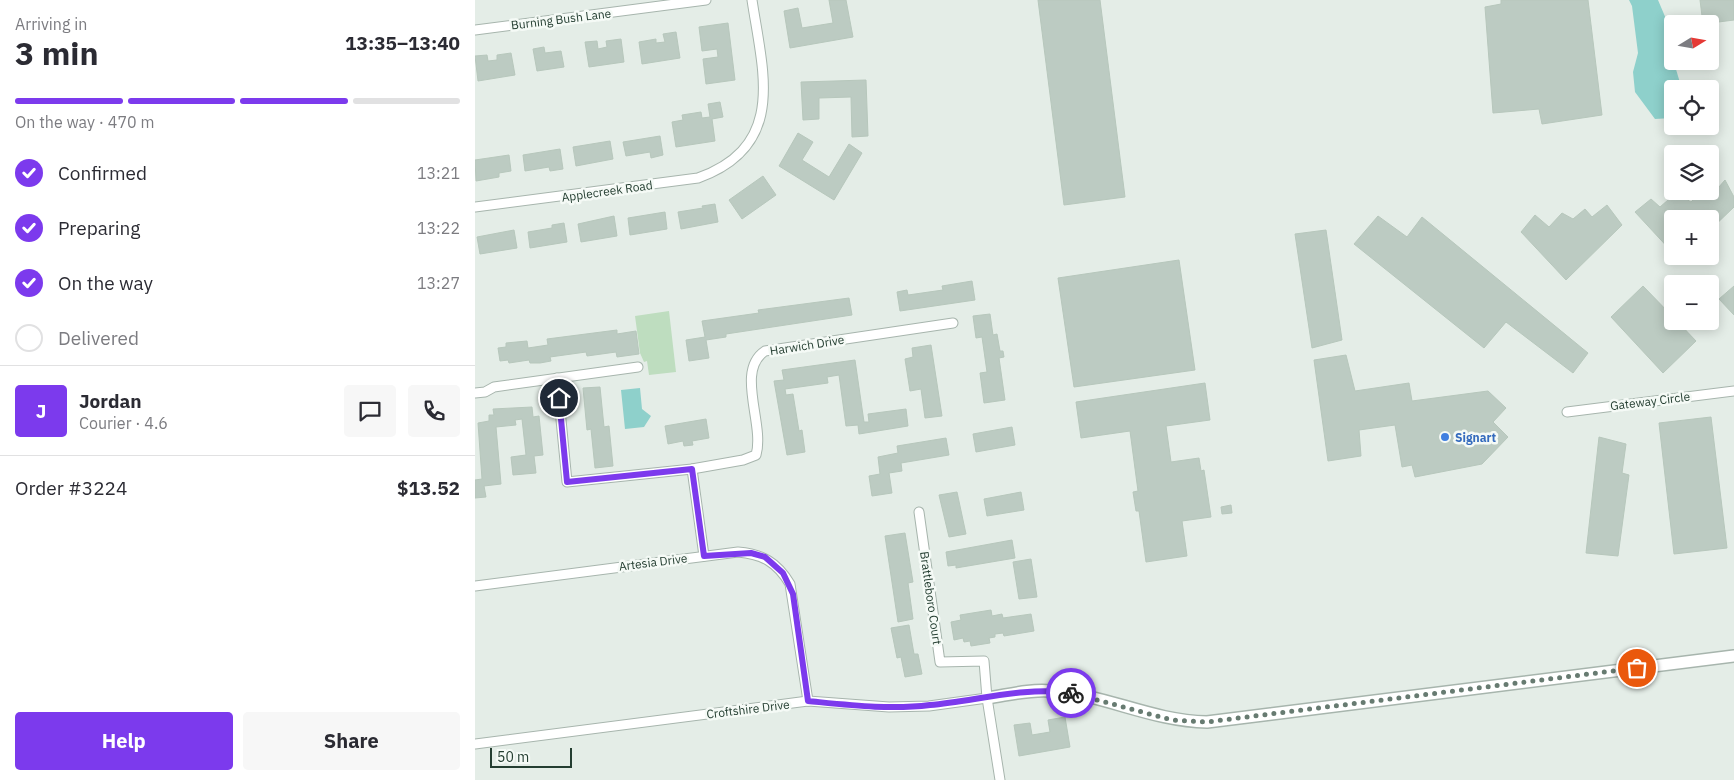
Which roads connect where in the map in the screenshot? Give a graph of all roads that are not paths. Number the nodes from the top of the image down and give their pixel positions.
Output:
1 (706, 0) edge
2 (752, 0) edge
3 (475, 30) edge
4 (475, 207) edge
5 (953, 323) dead end
6 (638, 367) dead end
7 (557, 378) junction
8 (1734, 391) edge
9 (475, 393) edge
10 (1567, 412) dead end
11 (692, 469) junction
12 (919, 512) dead end
13 (704, 556) junction
14 (475, 586) edge
15 (1734, 656) edge
16 (987, 698) junction
17 (808, 701) junction
18 (475, 744) edge
19 (1000, 780) edge

1 - 3 street, Burning Bush Lane
2 - 4 street, Applecreek Road
5 - 11 street, Harwich Drive
6 - 7 street
7 - 9 street
7 - 11 street, Harwich Drive
8 - 10 street, Gateway Circle
11 - 13 street
12 - 16 street, Brattleboro Court
13 - 14 street, Artesia Drive
13 - 17 street, Artesia Drive
15 - 16 street, Croftshire Drive
16 - 17 street, Croftshire Drive
16 - 19 street
17 - 18 street, Croftshire Drive

